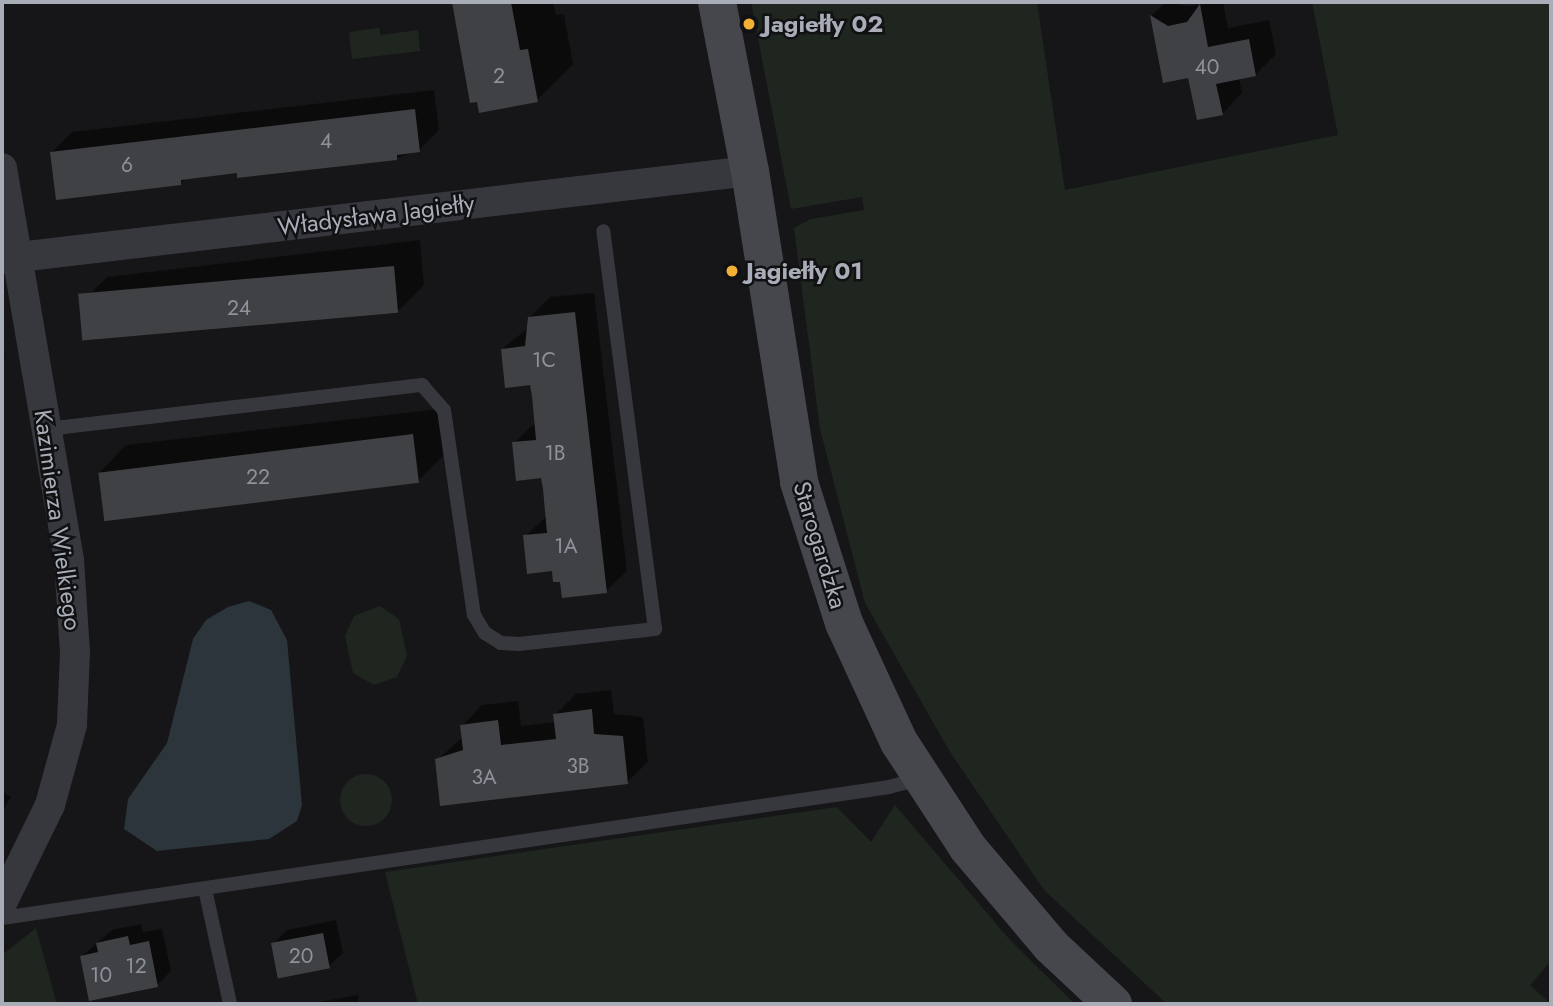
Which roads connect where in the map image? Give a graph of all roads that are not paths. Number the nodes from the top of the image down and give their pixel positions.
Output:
1 (717, 2) edge
2 (2, 168) edge
3 (750, 171) junction
4 (603, 231) dead end
5 (10, 258) edge
6 (47, 429) junction
7 (920, 778) junction
8 (205, 889) junction
9 (2, 903) edge
10 (2, 918) edge
11 (230, 1004) edge
12 (1113, 1004) edge

1 - 3 main road, Starogardzka
2 - 5 street, Kazimierza Wielkiego
3 - 5 street, Władysława Jagiełły
3 - 7 main road, Starogardzka
4 - 6 lane
5 - 6 street, Kazimierza Wielkiego
6 - 9 street, Kazimierza Wielkiego
7 - 8 lane
7 - 12 main road, Starogardzka
8 - 10 lane
8 - 11 lane

